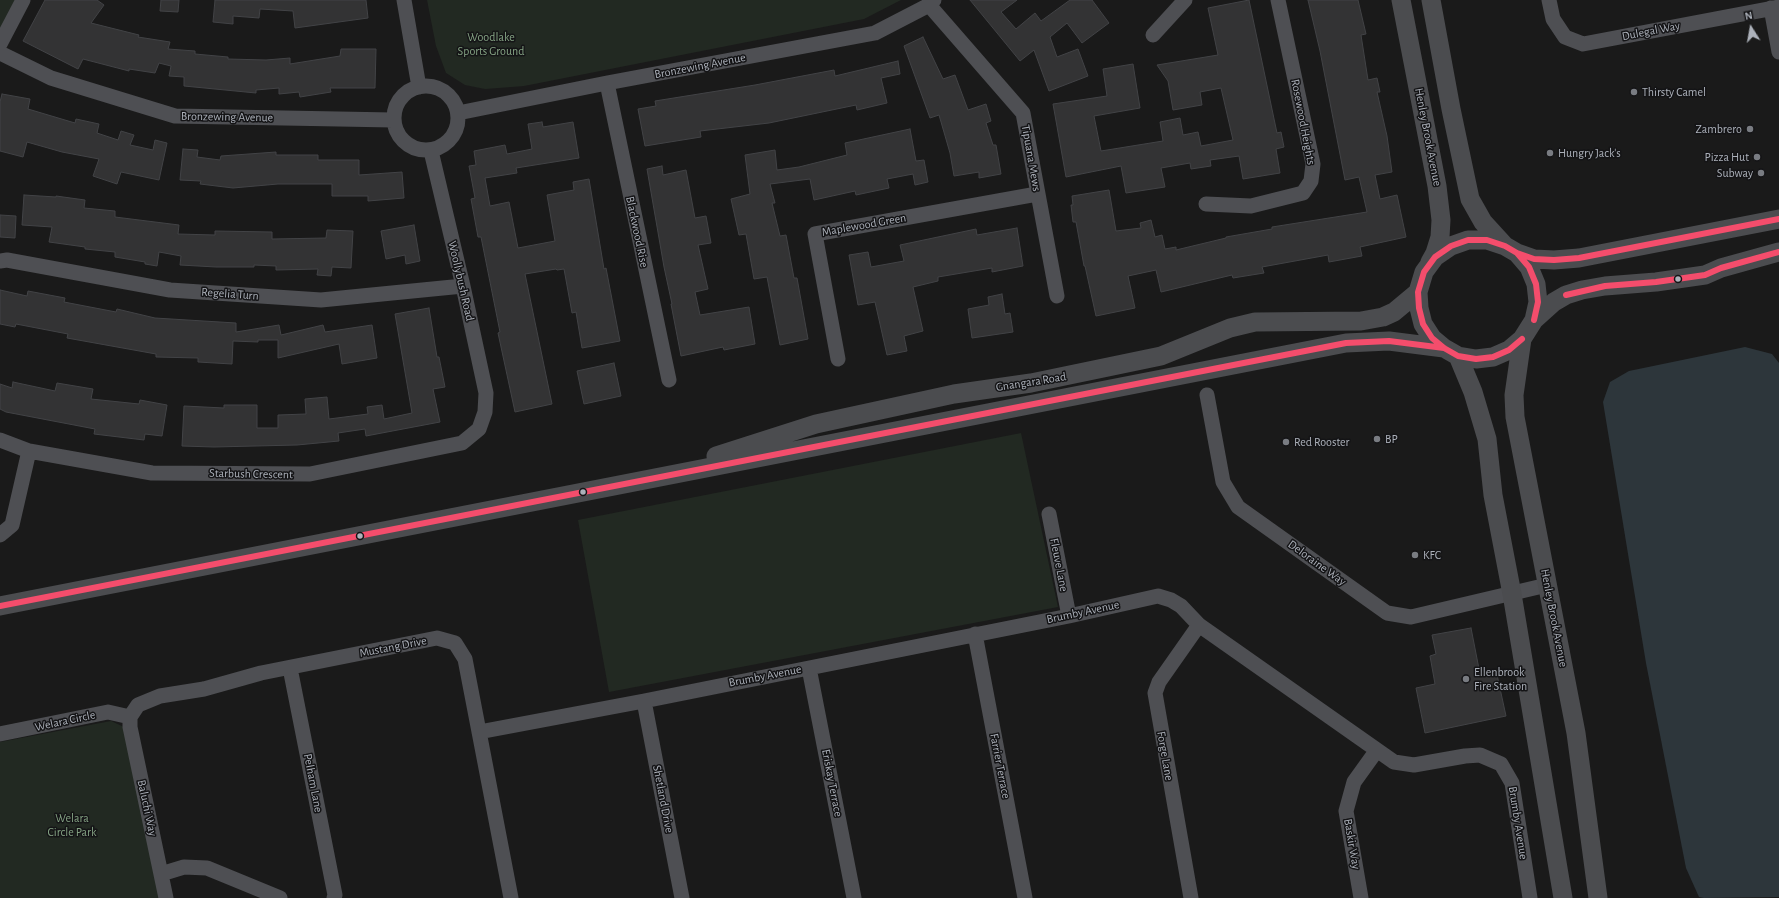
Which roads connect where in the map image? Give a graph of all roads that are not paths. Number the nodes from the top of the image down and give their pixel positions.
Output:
1 (23, 0) edge
2 (404, 0) edge
3 (1185, 0) edge
4 (1278, 0) edge
5 (1401, 0) edge
6 (1431, 0) edge
7 (1549, 0) edge
8 (931, 2) edge
9 (1775, 7) edge
10 (1153, 35) dead end
11 (0, 44) edge
12 (1779, 52) edge
13 (0, 53) edge
14 (607, 83) junction
15 (419, 87) junction
16 (458, 113) junction
17 (393, 120) junction
18 (431, 151) junction
19 (1037, 194) junction
20 (1206, 204) dead end
21 (1779, 219) edge
22 (1511, 250) junction
23 (1779, 252) edge
24 (0, 261) edge
25 (1424, 272) junction
26 (463, 286) junction
27 (1418, 292) junction
28 (1057, 296) dead end
29 (1534, 320) junction
30 (1522, 339) junction
31 (1451, 352) junction
32 (838, 359) dead end
33 (668, 380) dead end
34 (1207, 395) dead end
35 (485, 412) joint
36 (0, 440) edge
37 (29, 451) junction
38 (639, 482) junction
39 (1049, 514) dead end
40 (0, 535) edge
41 (1547, 585) junction
42 (1512, 594) junction
43 (0, 606) edge
44 (1070, 616) junction
45 (1199, 625) junction
46 (975, 634) junction
47 (290, 668) junction
48 (809, 668) junction
49 (644, 701) junction
50 (130, 717) junction
51 (479, 732) junction
52 (0, 734) edge
53 (1377, 750) junction
54 (161, 874) junction
55 (166, 898) edge
56 (280, 898) edge
57 (334, 898) edge
58 (510, 898) edge
59 (682, 898) edge
60 (854, 898) edge
61 (1025, 898) edge
62 (1191, 898) edge
63 (1361, 898) edge
64 (1530, 898) edge
65 (1563, 898) edge
66 (1598, 898) edge

1 - 11 street
2 - 15 street
3 - 10 street
4 - 20 street, Rosewood Heights
5 - 25 main road, Henley Brook Avenue
6 - 22 main road
7 - 9 street, Dulegal Way
8 - 14 street, Bronzewing Avenue
8 - 19 street, Tipuana Mews
9 - 12 street
13 - 17 street, Bronzewing Avenue
14 - 16 street, Bronzewing Avenue
14 - 33 street, Blackwood Rise
15 - 16 street
15 - 17 street
16 - 18 street
17 - 18 street
18 - 26 street, Woollybush Road
19 - 28 street, Tipuana Mews
19 - 32 street, Maplewood Green
21 - 22 main road
22 - 25 main road
22 - 29 main road
23 - 29 main road
24 - 26 street, Regelia Turn
25 - 27 main road
26 - 35 street, Woollybush Road
27 - 31 main road
27 - 38 main road, Gnangara Road
29 - 30 main road
30 - 31 main road
30 - 41 main road, Henley Brook Avenue
31 - 38 main road, Gnangara Road
31 - 42 main road
34 - 42 street, Deloraine Way
35 - 37 street, Starbush Crescent
36 - 37 street, Starbush Crescent
37 - 40 street
38 - 43 main road, Gnangara Road
39 - 44 street, Fleuve Lane
41 - 42 street, Deloraine Way
41 - 66 main road, Henley Brook Avenue
42 - 65 main road
44 - 45 street, Brumby Avenue
44 - 46 street, Brumby Avenue
45 - 53 street, Brumby Avenue
45 - 62 street, Forge Lane
46 - 48 street, Brumby Avenue
46 - 61 street, Farrier Terrace
47 - 50 street, Mustang Drive
47 - 51 street, Mustang Drive
47 - 57 street, Pelham Lane
48 - 49 street, Brumby Avenue
48 - 60 street, Eriskay Terrace
49 - 51 street, Brumby Avenue
49 - 59 street, Shetland Drive
50 - 52 street, Welara Circle
50 - 54 street, Baluchi Way
51 - 58 street, Mustang Drive
53 - 63 street, Baskir Way
53 - 64 street, Brumby Avenue
54 - 55 street, Baluchi Way
54 - 56 street

